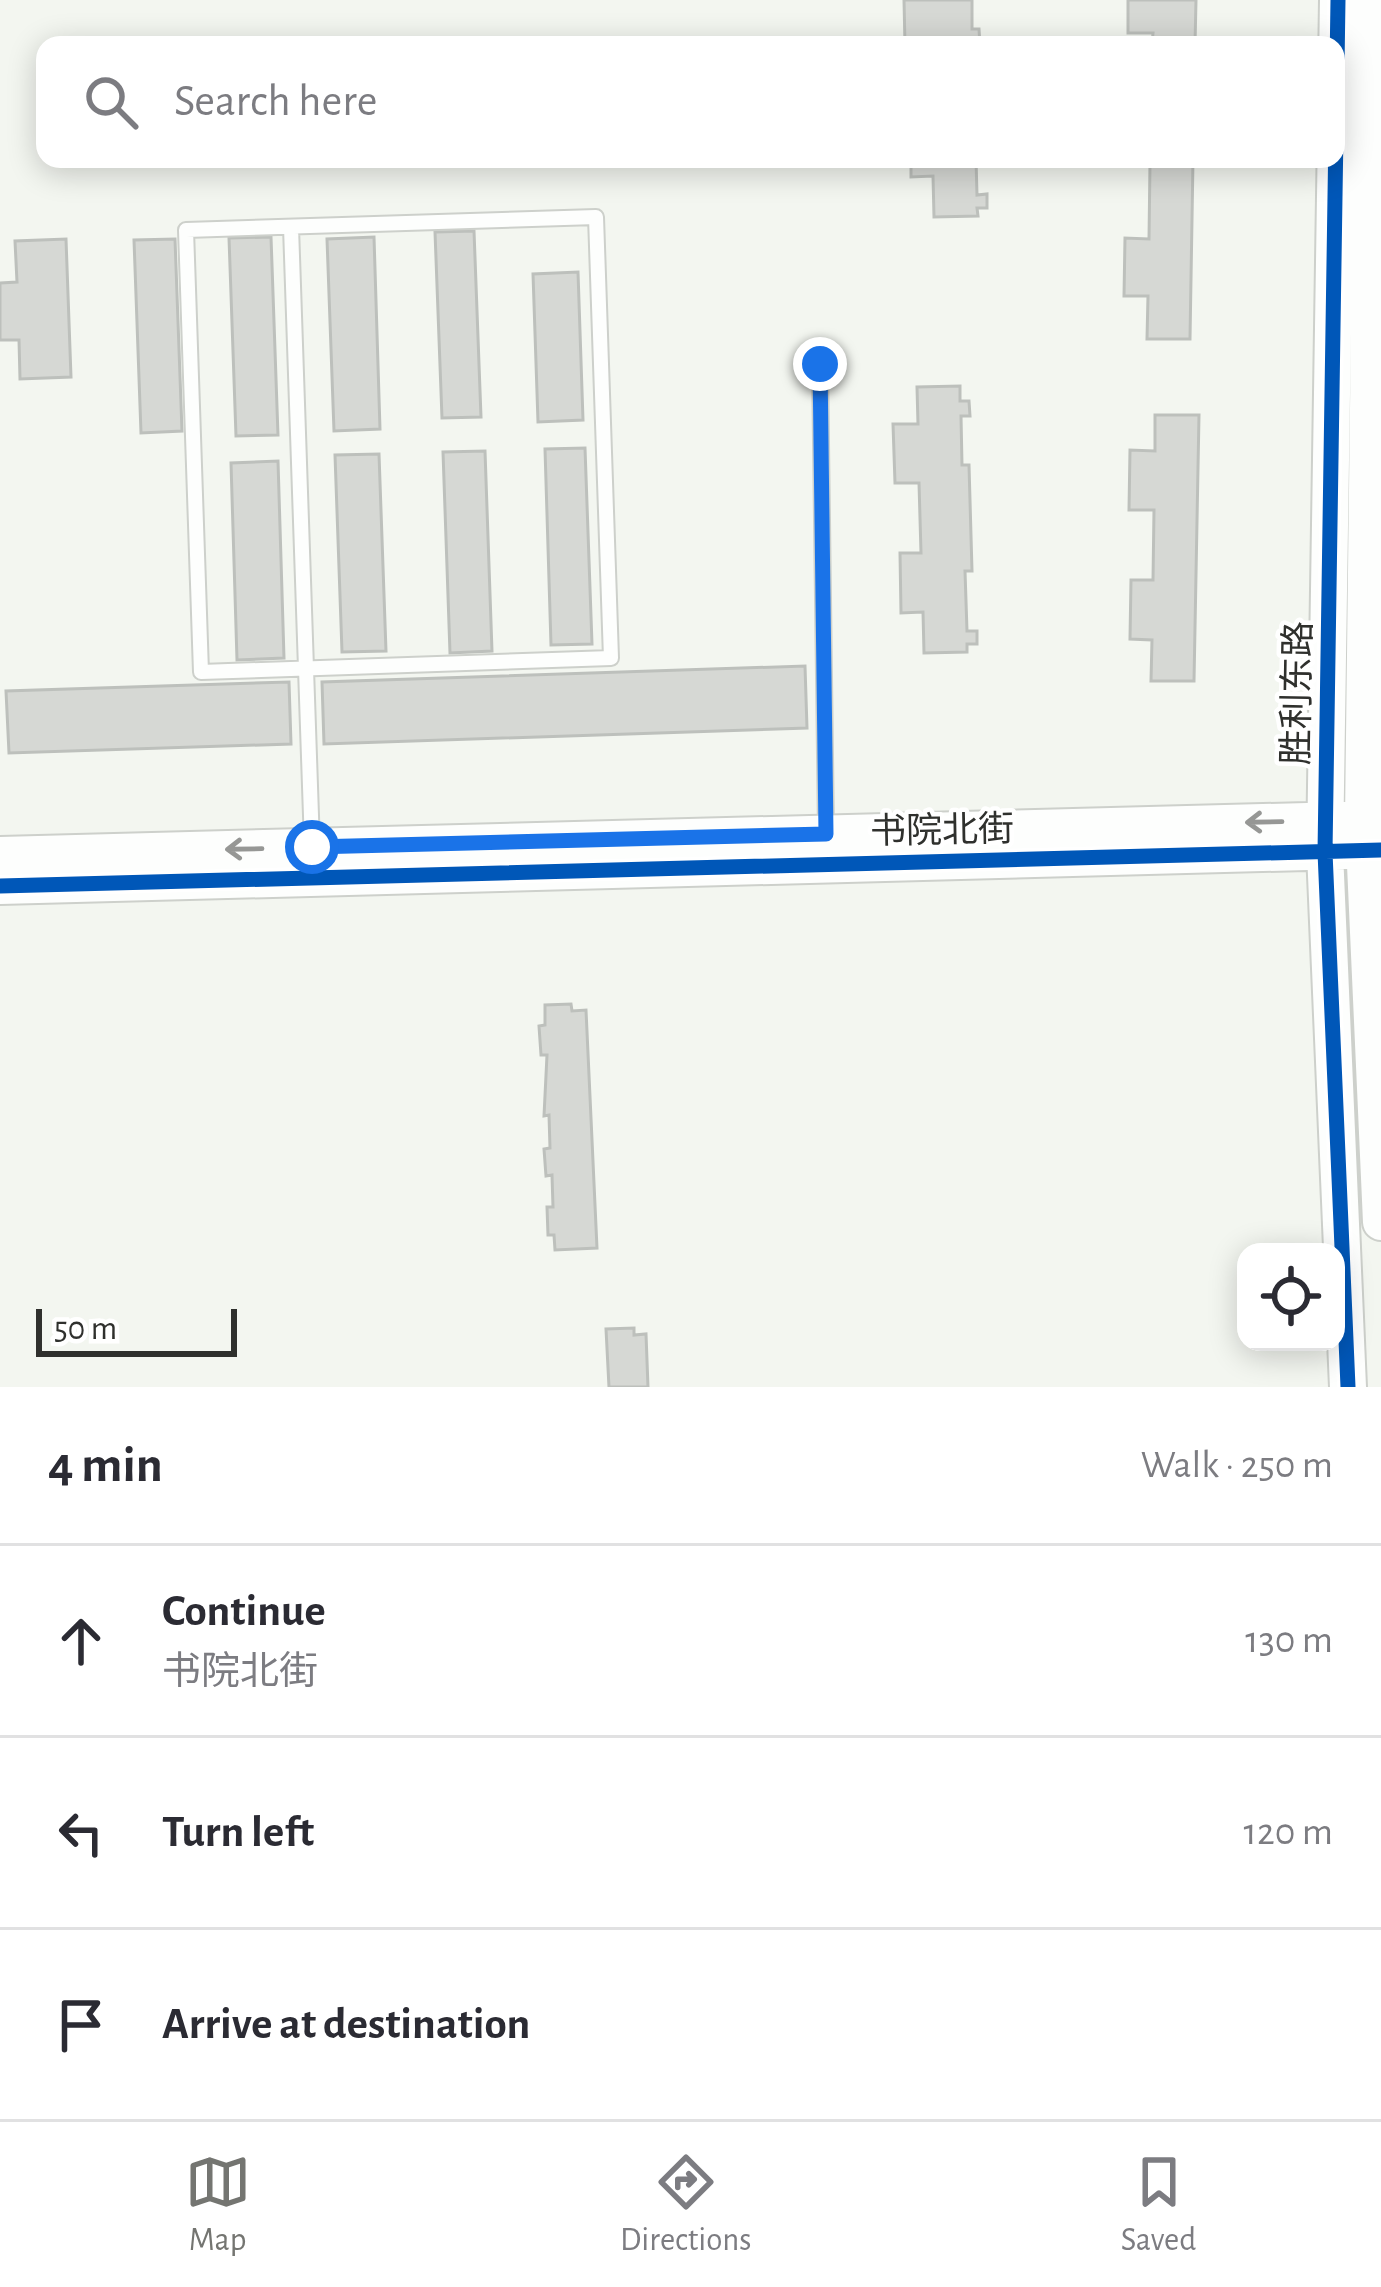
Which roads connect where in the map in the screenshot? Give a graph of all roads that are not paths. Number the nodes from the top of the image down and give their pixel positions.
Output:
1 (1338, 0) edge
2 (1373, 0) edge
3 (1339, 36) edge
4 (1342, 168) edge
5 (291, 227) junction
6 (820, 364) dead end
7 (306, 668) junction
8 (826, 834) junction
9 (1357, 835) edge
10 (312, 847) junction
11 (0, 855) edge
12 (0, 886) edge
13 (1381, 1222) edge
14 (1348, 1387) edge

1 - 3 street, 胜利东路
2 - 9 street, 胜利东路
4 - 9 street, 胜利东路
5 - 7 lane
5 - 7 lane
5 - 7 lane
6 - 8 lane
7 - 10 lane
9 -> 8 street, 书院北街
8 - 10 street, 书院北街
9 - 12 street, 书院北街
9 - 13 street, 胜利东路
9 - 14 street, 胜利东路
10 -> 11 street, 书院北街

